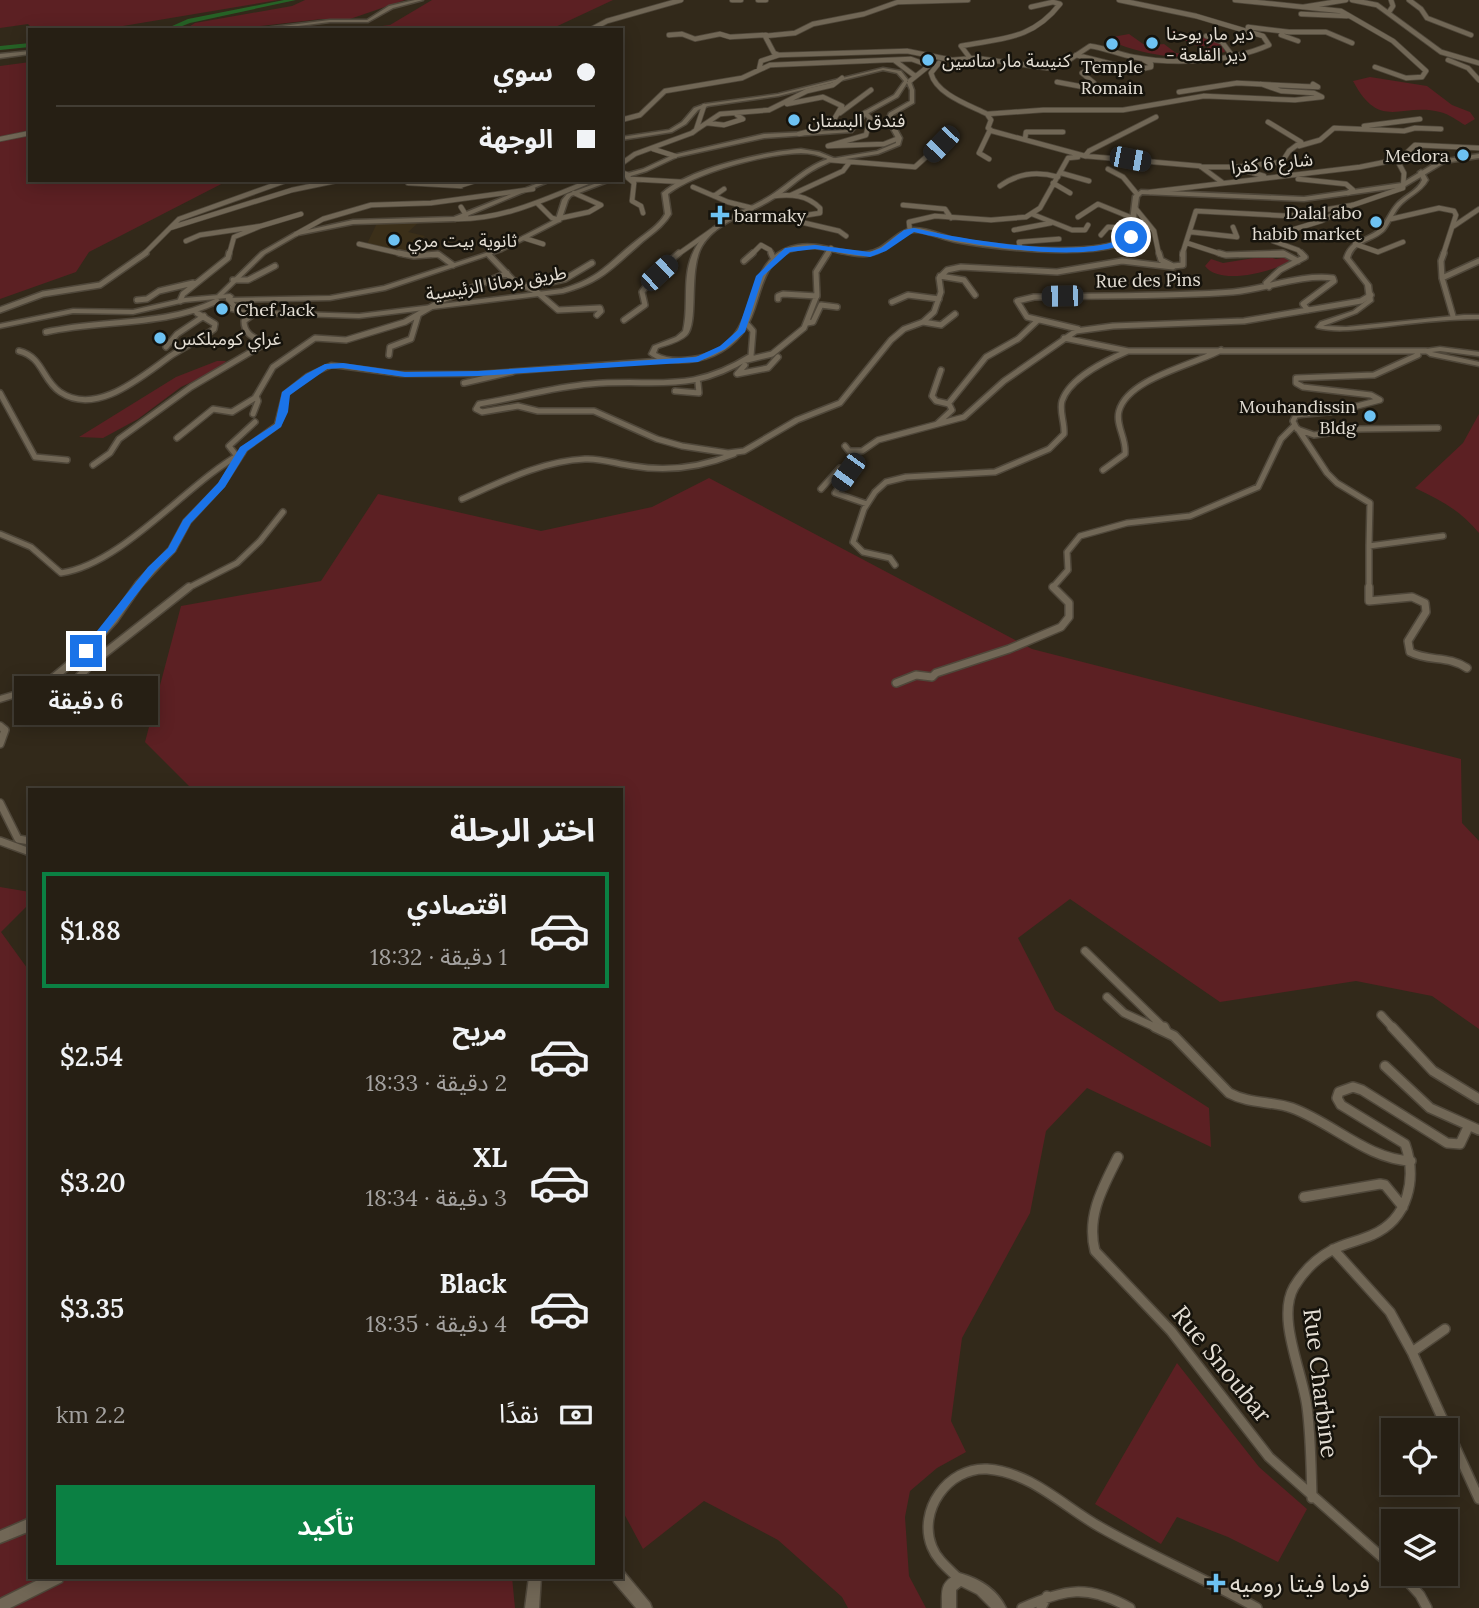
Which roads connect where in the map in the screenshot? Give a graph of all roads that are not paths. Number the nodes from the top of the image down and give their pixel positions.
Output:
1 (421, 0) edge
2 (681, 0) edge
3 (732, 0) edge
4 (741, 0) edge
5 (758, 0) edge
6 (766, 0) edge
7 (923, 0) edge
8 (968, 0) edge
9 (1119, 0) edge
10 (1236, 0) edge
11 (1346, 0) edge
12 (1352, 0) edge
13 (1391, 0) edge
14 (1409, 0) edge
15 (931, 1) edge
16 (940, 1) edge
17 (1031, 7) dead end
18 (1303, 7) junction
19 (1389, 12) junction
20 (1301, 14) dead end
21 (1348, 16) junction
22 (1230, 26) junction
23 (269, 28) edge
24 (594, 28) edge
25 (1471, 34) dead end
26 (669, 35) dead end
27 (766, 35) junction
28 (1206, 36) dead end
29 (1263, 36) junction
30 (1298, 41) dead end
31 (1352, 43) dead end
32 (1435, 48) junction
33 (28, 52) edge
34 (1231, 54) junction
35 (779, 55) junction
36 (1076, 55) junction
37 (0, 56) edge
38 (1137, 57) junction
39 (970, 58) junction
40 (894, 60) junction
41 (952, 60) junction
42 (1104, 62) junction
43 (939, 63) junction
44 (1479, 63) edge
45 (928, 65) junction
46 (1375, 67) dead end
47 (759, 70) junction
48 (915, 76) junction
49 (842, 78) junction
50 (1479, 80) edge
51 (907, 82) junction
52 (1057, 82) dead end
53 (1261, 84) junction
54 (1313, 84) dead end
55 (871, 90) dead end
56 (1179, 92) dead end
57 (782, 105) junction
58 (704, 106) junction
59 (733, 113) junction
60 (865, 113) junction
61 (987, 114) junction
62 (640, 115) junction
63 (836, 116) junction
64 (1156, 117) dead end
65 (1420, 119) dead end
66 (623, 121) edge
67 (623, 122) edge
68 (1268, 122) dead end
69 (707, 123) junction
70 (1339, 128) junction
71 (1441, 129) dead end
72 (696, 130) junction
73 (990, 130) junction
74 (1063, 132) dead end
75 (28, 133) edge
76 (795, 134) junction
77 (944, 134) dead end
78 (899, 138) junction
79 (0, 139) edge
80 (623, 139) edge
81 (1025, 139) junction
82 (1299, 146) junction
83 (1479, 148) edge
84 (652, 149) junction
85 (675, 156) junction
86 (1085, 156) junction
87 (1479, 156) edge
88 (1097, 157) junction
89 (989, 159) dead end
90 (832, 160) junction
91 (1397, 160) junction
92 (623, 162) edge
93 (849, 163) junction
94 (1200, 166) junction
95 (1233, 167) junction
96 (1108, 169) dead end
97 (1421, 173) junction
98 (1060, 175) junction
99 (625, 176) edge
100 (1289, 177) junction
101 (1272, 178) junction
102 (1088, 181) dead end
103 (282, 182) edge
104 (331, 182) edge
105 (472, 182) edge
106 (546, 182) edge
107 (588, 182) edge
108 (605, 182) edge
109 (683, 182) junction
110 (408, 183) dead end
111 (1053, 183) junction
112 (1223, 183) junction
113 (1404, 185) junction
114 (461, 186) junction
115 (1000, 186) dead end
116 (693, 187) dead end
117 (533, 188) junction
118 (724, 189) dead end
119 (431, 190) dead end
120 (1150, 192) junction
121 (574, 193) junction
122 (1070, 193) dead end
123 (1137, 194) junction
124 (1347, 194) junction
125 (790, 195) junction
126 (715, 196) junction
127 (774, 196) junction
128 (537, 203) junction
129 (903, 205) dead end
130 (1353, 205) junction
131 (461, 207) dead end
132 (752, 208) junction
133 (1136, 209) junction
134 (1479, 209) edge
135 (643, 213) dead end
136 (301, 214) dead end
137 (1032, 214) junction
138 (466, 215) junction
139 (1078, 217) dead end
140 (951, 218) junction
141 (455, 219) junction
142 (560, 219) junction
143 (1135, 219) junction
144 (1391, 219) junction
145 (1052, 222) junction
146 (1088, 225) dead end
147 (261, 226) junction
148 (1233, 227) dead end
149 (169, 228) junction
150 (1133, 228) junction
151 (1452, 228) junction
152 (714, 229) junction
153 (1014, 230) dead end
154 (910, 231) junction
155 (1191, 232) junction
156 (296, 234) junction
157 (1101, 235) dead end
158 (1217, 235) junction
159 (846, 236) dead end
160 (524, 238) junction
161 (1059, 239) dead end
162 (186, 241) dead end
163 (1403, 242) dead end
164 (1187, 243) junction
165 (359, 244) dead end
166 (542, 244) dead end
167 (1356, 244) junction
168 (1020, 247) junction
169 (831, 248) junction
170 (1209, 250) junction
171 (488, 254) junction
172 (774, 260) junction
173 (744, 261) dead end
174 (1298, 261) junction
175 (1479, 261) edge
176 (592, 263) dead end
177 (453, 265) junction
178 (275, 266) dead end
179 (1173, 267) junction
180 (507, 273) junction
181 (940, 276) junction
182 (1442, 278) junction
183 (233, 280) junction
184 (197, 282) junction
185 (1269, 287) junction
186 (526, 288) junction
187 (541, 294) junction
188 (975, 295) dead end
189 (1371, 295) junction
190 (817, 296) junction
191 (223, 297) junction
192 (778, 299) dead end
193 (939, 299) junction
194 (137, 300) dead end
195 (180, 301) junction
196 (892, 302) dead end
197 (836, 307) dead end
198 (431, 309) junction
199 (0, 310) edge
200 (1308, 310) junction
201 (197, 313) junction
202 (255, 313) junction
203 (955, 314) dead end
204 (597, 315) dead end
205 (204, 316) junction
206 (418, 316) junction
207 (1453, 316) junction
208 (1479, 317) edge
209 (624, 320) dead end
210 (1037, 321) junction
211 (923, 322) junction
212 (746, 323) junction
213 (807, 323) junction
214 (0, 326) edge
215 (1081, 330) junction
216 (46, 332) dead end
217 (1068, 337) junction
218 (166, 347) dead end
219 (1222, 350) junction
220 (19, 351) dead end
221 (1128, 351) junction
222 (1428, 352) junction
223 (1479, 354) edge
224 (389, 355) dead end
225 (778, 357) dead end
226 (667, 360) junction
227 (748, 360) junction
228 (1479, 364) edge
229 (941, 370) dead end
230 (512, 372) junction
231 (464, 383) dead end
232 (698, 383) junction
233 (675, 391) dead end
234 (0, 393) edge
235 (256, 396) junction
236 (948, 404) junction
237 (253, 414) dead end
238 (255, 422) dead end
239 (937, 425) junction
240 (1296, 427) junction
241 (1438, 428) dead end
242 (177, 438) dead end
243 (845, 446) dead end
244 (738, 453) junction
245 (239, 454) junction
246 (67, 460) dead end
247 (93, 465) dead end
248 (1103, 470) dead end
249 (821, 489) dead end
250 (462, 499) dead end
251 (867, 504) junction
252 (283, 512) dead end
253 (0, 534) edge
254 (1443, 536) dead end
255 (1369, 546) junction
256 (895, 565) dead end
257 (1467, 668) dead end
258 (896, 683) dead end
259 (26, 693) junction
260 (0, 699) edge
261 (0, 726) edge
262 (0, 744) edge
263 (0, 803) edge
264 (0, 841) edge
265 (28, 841) edge
266 (28, 851) edge
267 (1085, 951) dead end
268 (1107, 997) dead end
269 (1381, 1015) dead end
270 (1166, 1032) junction
271 (1385, 1066) dead end
272 (1479, 1099) edge
273 (1468, 1127) junction
274 (1479, 1130) edge
275 (1118, 1157) dead end
276 (1411, 1161) junction
277 (1304, 1197) dead end
278 (1403, 1207) junction
279 (1334, 1249) junction
280 (1446, 1329) dead end
281 (1412, 1352) junction
282 (1312, 1498) junction
283 (1479, 1499) edge
284 (28, 1525) edge
285 (0, 1537) edge
286 (1381, 1557) edge
287 (53, 1579) edge
288 (535, 1579) edge
289 (621, 1579) edge
290 (959, 1579) junction
291 (1412, 1586) edge
292 (1047, 1596) junction
293 (0, 1606) edge
294 (532, 1608) edge
295 (645, 1608) edge
296 (949, 1608) edge
297 (999, 1608) edge
298 (1022, 1608) edge
299 (1041, 1608) edge
300 (1130, 1608) edge
301 (1257, 1608) edge
302 (1427, 1608) edge

1 - 23 main road
2 - 24 street
3 - 4 street
5 - 6 street
7 - 15 street
8 - 16 street
9 - 22 street
10 - 18 street
11 - 18 street
12 - 19 street
13 - 19 street
14 - 25 street
15 - 16 street
16 - 27 street
17 - 39 street
18 - 21 street
19 - 32 street
20 - 21 street
21 - 46 street
22 - 29 street
22 - 31 street
26 - 27 street
27 - 35 street
28 - 34 street
29 - 30 street
29 - 34 street
32 - 44 street
32 - 50 street
33 - 37 main road
34 - 38 street
35 - 41 street
35 - 47 street
36 - 38 street
36 - 39 street
36 - 42 street
38 - 42 street
39 - 41 street
40 - 45 street
40 - 47 street
40 - 48 street
41 - 43 street
42 - 52 street
43 - 45 street
43 - 61 street
45 - 48 street
47 - 62 street
48 - 51 street
49 - 51 street
49 - 57 street
49 - 58 street
51 - 60 street
51 - 78 street
53 - 54 street
53 - 56 street
53 - 61 street
55 - 63 street
57 - 59 street
57 - 63 street
58 - 72 street
58 - 80 street
59 - 69 street
59 - 69 street
60 - 76 street
60 - 78 street
61 - 73 street
62 - 66 street
62 - 67 street
63 - 76 street
64 - 86 street
65 - 70 street
68 - 82 street
69 - 72 street
70 - 71 street
70 - 82 street
72 - 84 street
73 - 81 street
73 - 89 street
74 - 81 street
75 - 79 street
76 - 85 street
77 - 93 street
78 - 90 street
81 - 86 street
82 - 95 street
83 - 91 street, شارع 6 كفرا
84 - 85 street
84 - 92 street
85 - 99 street
86 - 88 street
87 - 97 main road
88 - 94 street
88 - 98 street
90 - 93 street
90 - 109 main road
90 - 127 main road
91 - 100 street, شارع 6 كفرا
91 - 113 street
93 - 125 street
94 - 95 street
94 - 112 street
95 - 101 street
96 - 123 street
97 - 113 main road
97 - 144 street
98 - 102 street
98 - 111 street
98 - 115 street
99 - 109 street
99 - 135 street
100 - 101 street, شارع 6 كفرا
100 - 124 street
101 - 112 street, شارع 6 كفرا
103 - 149 street
104 - 149 street
105 - 114 street
106 - 117 street
107 - 128 street
108 - 121 street
109 - 187 main road, طريق برمانا الرئيسية
110 - 114 street
111 - 122 street
111 - 137 street
112 - 120 street, شارع 6 كفرا
113 - 124 main road
113 - 130 street
114 - 119 street
116 - 126 street
117 - 138 street
117 - 156 street
118 - 126 street
120 - 123 main road
120 - 124 main road
121 - 142 street
121 - 142 street
123 - 133 main road
125 - 127 street
125 - 159 street
126 - 132 street
127 - 132 main road
128 - 141 street
128 - 142 street
129 - 140 street
130 - 155 street
130 - 174 street
131 - 138 street
132 - 152 main road
133 - 143 main road
133 - 179 street
134 - 151 street
136 - 147 street
137 - 140 street
137 - 145 street
138 - 141 street
139 - 143 street
140 - 154 street
141 - 156 street
142 - 160 street
143 - 150 main road
144 - 151 street
144 - 167 street
145 - 146 street
145 - 153 street
147 - 162 street
147 - 184 street
148 - 158 street
149 - 199 street
150 - 157 street
150 - 168 main road
151 - 182 street
152 - 209 street
152 - 226 main road
154 - 168 main road
154 - 169 main road
155 - 158 street
155 - 164 street
156 - 183 street
158 - 170 street
160 - 166 street
160 - 171 street
161 - 168 street
163 - 167 street
164 - 170 street
164 - 179 street
165 - 177 street
167 - 189 street
169 - 172 main road
169 - 190 street
170 - 174 street
171 - 177 street
171 - 180 street
172 - 173 street
172 - 212 main road
174 - 185 street
175 - 182 street
176 - 186 street
177 - 191 street
178 - 183 street
179 - 181 street
180 - 186 street
180 - 198 street
181 - 188 street
181 - 193 street
182 - 207 street
183 - 191 street
184 - 194 street
184 - 195 street
185 - 200 street
185 - 210 street, Rue des Pins
186 - 187 street
187 - 198 main road, طريق برمانا الرئيسية
187 - 204 street
189 - 200 street
189 - 207 street
190 - 192 street
190 - 213 street
191 - 195 main road, طريق برمانا الرئيسية
191 - 201 street
191 - 202 main road, طريق برمانا الرئيسية
193 - 196 street
193 - 211 street
195 - 214 main road, طريق برمانا الرئيسية
197 - 213 street
198 - 202 main road, طريق برمانا الرئيسية
198 - 206 street
200 - 215 street
201 - 205 street
201 - 216 street
202 - 247 street
203 - 211 street
205 - 218 street
205 - 220 street
206 - 224 street
206 - 235 street
207 - 208 street
210 - 215 street
210 - 236 street
211 - 244 street
212 - 226 main road
212 - 227 street
213 - 227 street
215 - 217 street
217 - 221 street
217 - 239 street
219 - 221 street
219 - 222 street
219 - 248 street
221 - 251 street
222 - 223 street
222 - 228 street
222 - 240 street
225 - 227 street
226 - 230 street
227 - 232 street
229 - 236 street
230 - 231 street
230 - 245 street
232 - 233 street
232 - 244 street
234 - 246 street
235 - 237 street
235 - 242 street
236 - 239 street
238 - 245 street
239 - 243 street
240 - 241 street
240 - 255 street
240 - 258 street
244 - 250 street
245 - 253 street
245 - 259 street
249 - 251 street
251 - 256 street
252 - 259 street
254 - 255 street
255 - 257 street
259 - 260 street
261 - 262 street
263 - 265 street
264 - 266 street
267 - 270 street
268 - 270 street
269 - 272 street
270 - 276 street
271 - 273 street
273 - 274 street
273 - 276 street
275 - 282 street, Rue Snoubar
276 - 278 street
277 - 278 street
278 - 279 street, Rue Charbine
279 - 281 street
279 - 282 street, Rue Charbine
280 - 281 street
281 - 283 street
282 - 286 street, Rue Snoubar
284 - 285 street
287 - 293 street
288 - 294 street
289 - 295 street
290 - 296 street
290 - 297 street
290 - 301 street
291 - 302 street
292 - 298 street
292 - 299 street
292 - 300 street

